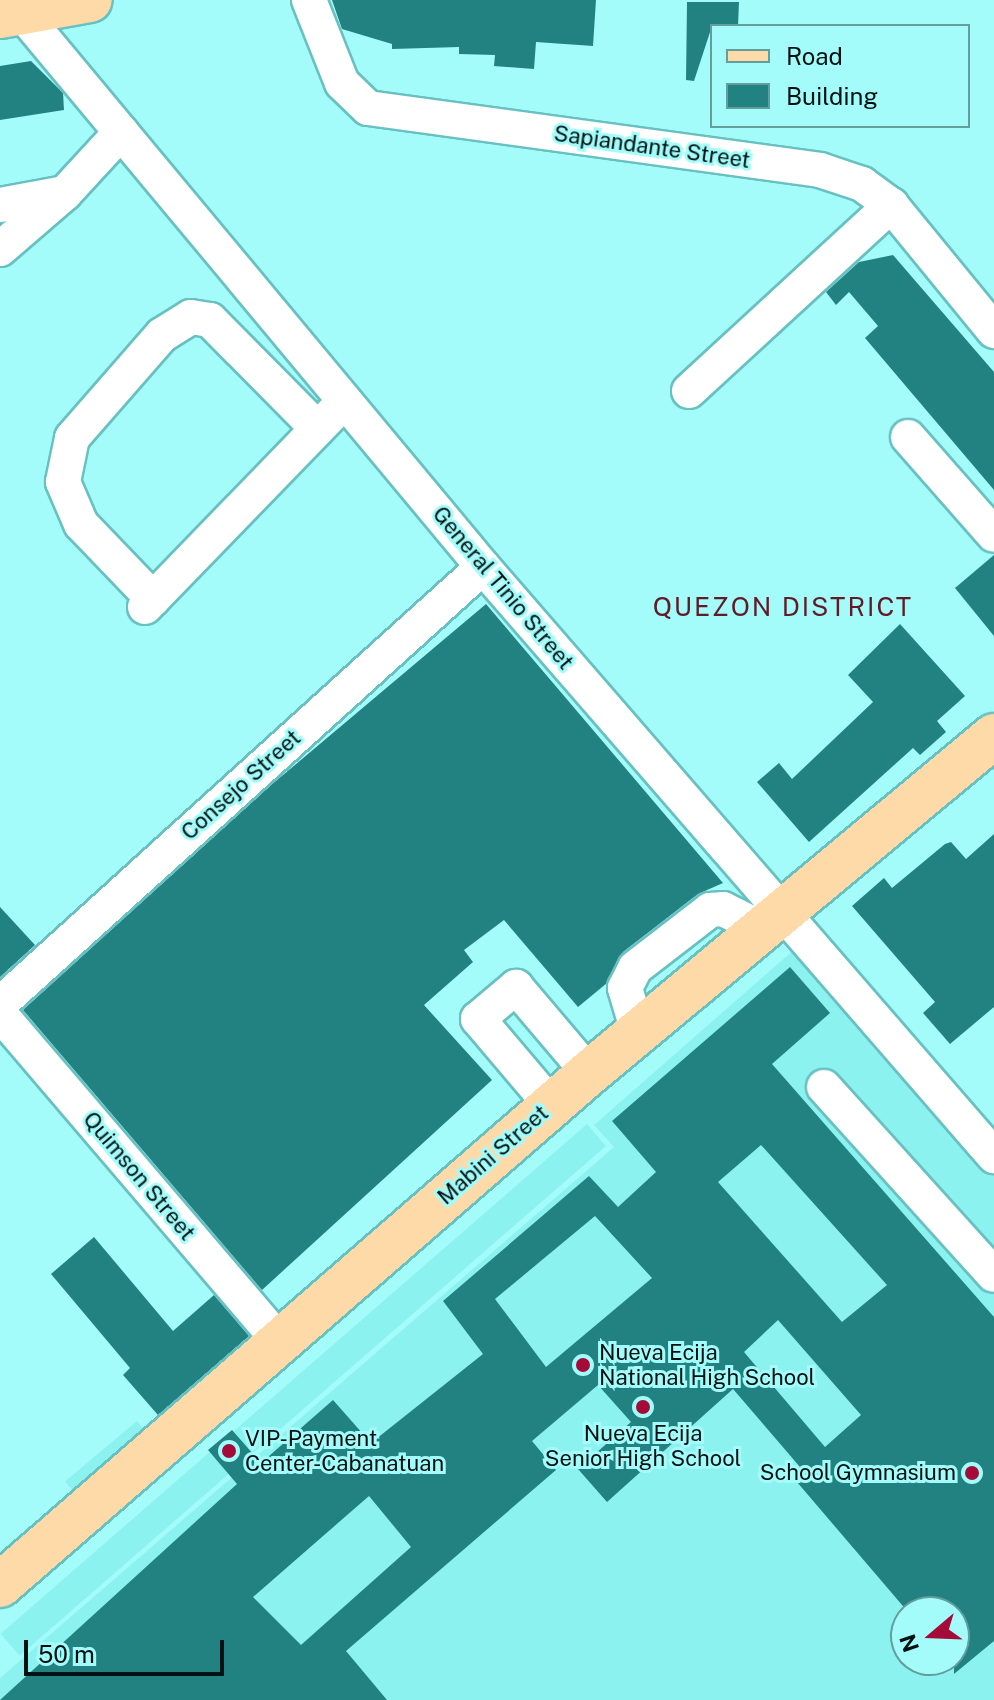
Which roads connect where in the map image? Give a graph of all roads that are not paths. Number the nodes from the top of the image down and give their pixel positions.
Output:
1 (90, 0) edge
2 (309, 0) edge
3 (14, 10) edge
4 (121, 132) junction
5 (65, 193) junction
6 (0, 205) edge
7 (891, 205) junction
8 (0, 249) edge
9 (994, 331) edge
10 (689, 391) dead end
11 (348, 397) junction
12 (318, 429) junction
13 (908, 437) dead end
14 (994, 535) edge
15 (483, 567) junction
16 (994, 736) edge
17 (773, 921) junction
18 (0, 1004) edge
19 (0, 1014) edge
20 (589, 1073) junction
21 (824, 1087) dead end
22 (551, 1105) junction
23 (994, 1156) edge
24 (994, 1275) edge
25 (278, 1339) junction
26 (0, 1585) edge

1 - 3 main road
2 - 7 street, Sapiandante Street
3 - 4 street, General Tinio Street
4 - 5 street
4 - 11 street, General Tinio Street
5 - 6 street
5 - 8 street
7 - 9 street, Sapiandante Street
7 - 10 street
11 - 12 street
11 - 15 street, General Tinio Street
12 - 12 street
13 - 14 street
15 - 17 street, General Tinio Street
15 - 18 street, Consejo Street
16 - 17 main road, Mabini Street
17 - 20 main road, Mabini Street
17 - 23 street, General Tinio Street
19 - 25 street, Quimson Street
20 - 22 main road, Mabini Street
20 - 22 street
21 - 24 street
22 - 25 main road, Mabini Street
25 - 26 main road, Mabini Street

